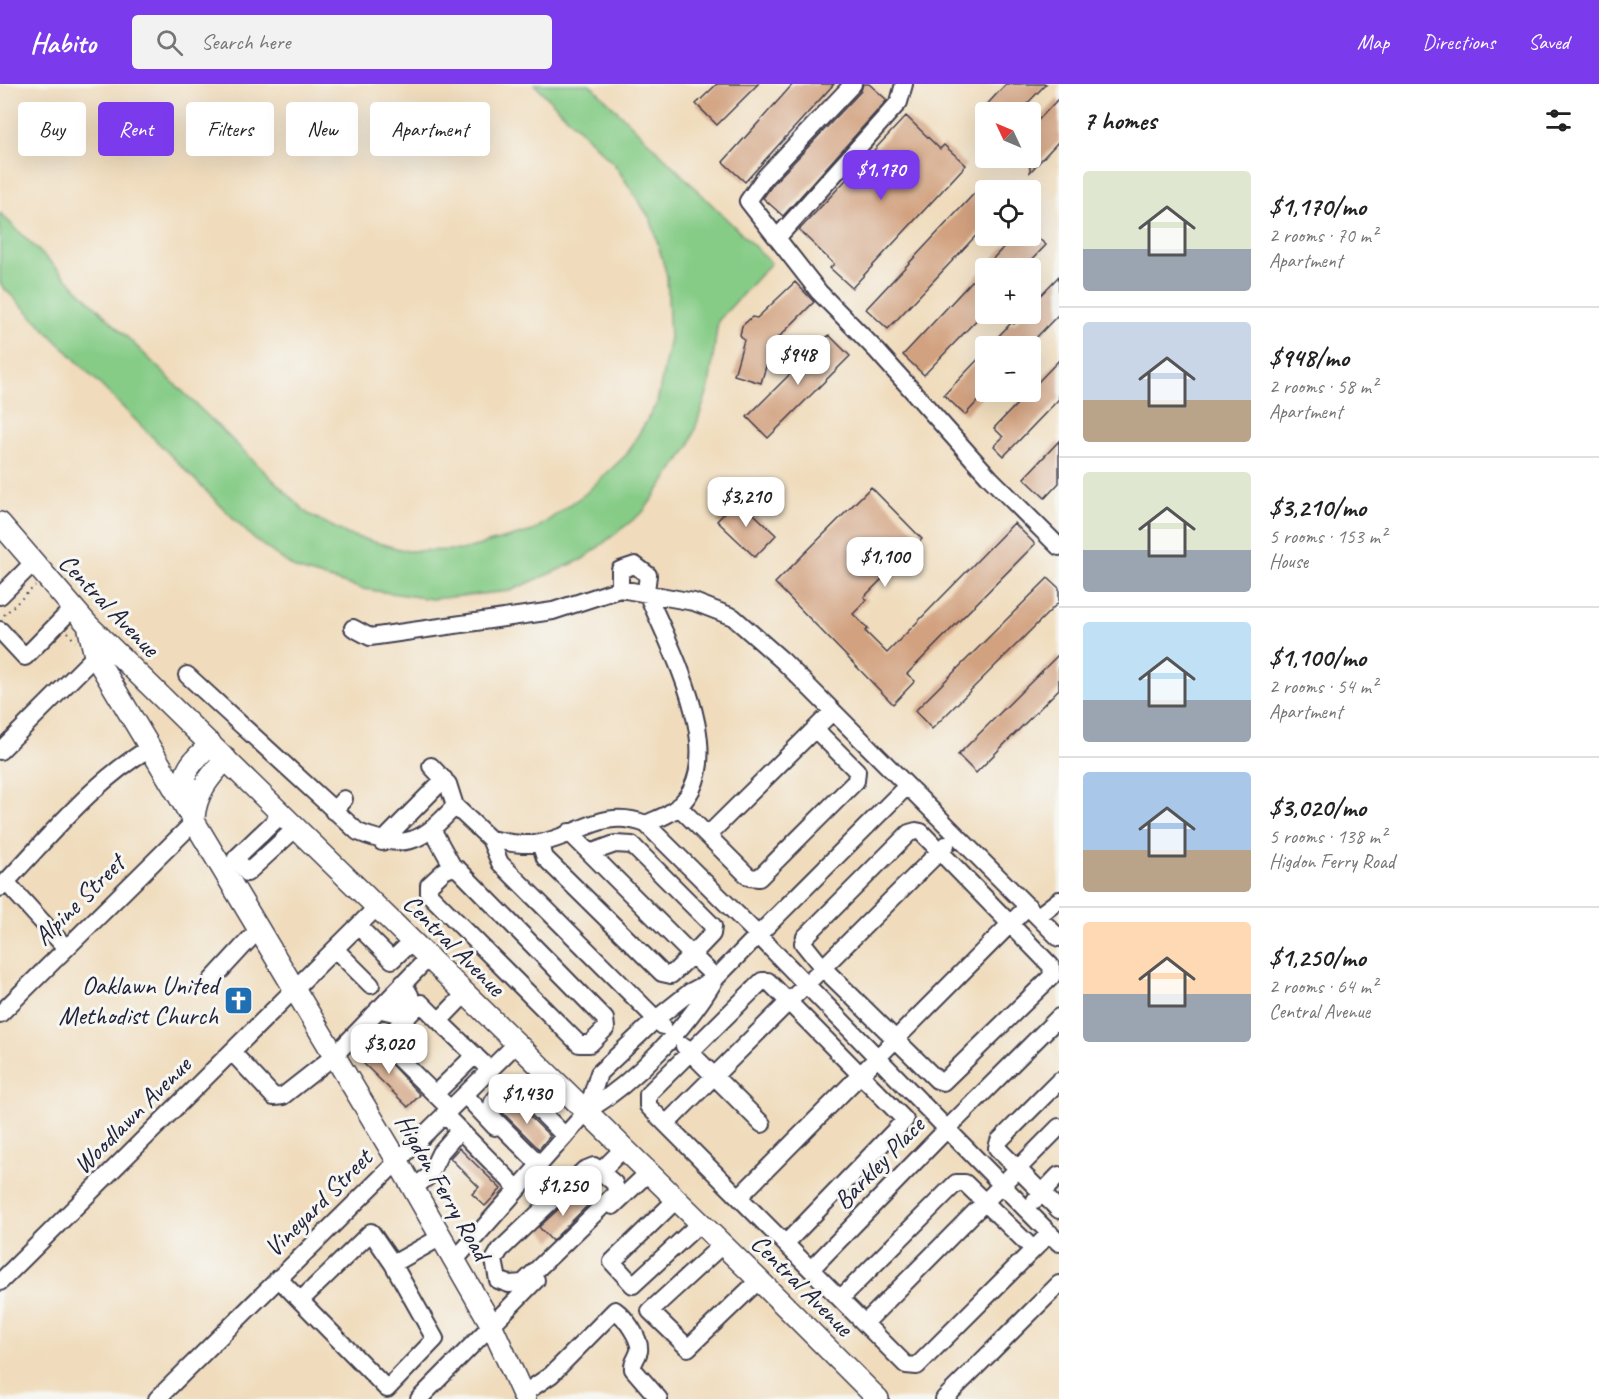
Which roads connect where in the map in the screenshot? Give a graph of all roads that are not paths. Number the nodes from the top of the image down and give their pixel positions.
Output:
1 (853, 84) edge
2 (904, 84) edge
3 (777, 238) junction
4 (2, 530) edge
5 (1059, 547) edge
6 (32, 564) junction
7 (620, 589) junction
8 (646, 591) junction
9 (0, 596) edge
10 (73, 608) junction
11 (88, 625) junction
12 (353, 628) dead end
13 (0, 630) edge
14 (95, 656) junction
15 (187, 675) dead end
16 (833, 711) junction
17 (815, 729) junction
18 (211, 744) junction
19 (150, 748) junction
20 (0, 751) edge
21 (226, 759) junction
22 (431, 766) dead end
23 (444, 779) junction
24 (907, 786) junction
25 (455, 806) junction
26 (678, 806) junction
27 (194, 822) junction
28 (646, 824) junction
29 (569, 832) junction
30 (427, 834) junction
31 (708, 835) junction
32 (956, 835) junction
33 (490, 839) junction
34 (382, 842) junction
35 (540, 843) junction
36 (939, 851) junction
37 (590, 854) junction
38 (980, 858) junction
39 (449, 869) junction
40 (962, 875) junction
41 (3, 885) edge
42 (1059, 900) edge
43 (377, 907) junction
44 (1033, 911) junction
45 (393, 923) junction
46 (1010, 924) junction
47 (358, 926) junction
48 (258, 930) junction
49 (1056, 934) edge
50 (758, 935) junction
51 (412, 941) junction
52 (374, 942) junction
53 (66, 948) junction
54 (1034, 948) junction
55 (335, 949) junction
56 (692, 955) junction
57 (429, 957) junction
58 (823, 968) junction
59 (716, 978) junction
60 (212, 981) dead end
61 (807, 984) junction
62 (371, 985) dead end
63 (294, 990) junction
64 (466, 993) junction
65 (789, 1002) junction
66 (0, 1014) edge
67 (1059, 1017) edge
68 (656, 1019) junction
69 (439, 1021) junction
70 (673, 1035) junction
71 (896, 1039) junction
72 (516, 1044) junction
73 (232, 1052) junction
74 (690, 1052) junction
75 (475, 1055) junction
76 (334, 1056) junction
77 (878, 1056) junction
78 (490, 1070) junction
79 (861, 1074) junction
80 (714, 1076) junction
81 (1059, 1081) edge
82 (435, 1094) junction
83 (465, 1095) junction
84 (526, 1097) junction
85 (478, 1108) junction
86 (447, 1111) junction
87 (587, 1111) junction
88 (666, 1124) junction
89 (762, 1124) dead end
90 (1059, 1127) edge
91 (947, 1129) junction
92 (460, 1130) junction
93 (565, 1136) junction
94 (624, 1148) junction
95 (397, 1160) junction
96 (538, 1167) junction
97 (602, 1170) junction
98 (1017, 1170) junction
99 (649, 1172) junction
100 (1059, 1175) edge
101 (614, 1183) junction
102 (1002, 1184) junction
103 (413, 1188) junction
104 (518, 1189) junction
105 (1041, 1193) junction
106 (740, 1196) junction
107 (677, 1199) junction
108 (984, 1202) junction
109 (1026, 1209) junction
110 (1059, 1210) edge
111 (700, 1223) junction
112 (441, 1237) junction
113 (1054, 1238) edge
114 (786, 1243) junction
115 (723, 1244) junction
116 (1033, 1249) junction
117 (494, 1260) junction
118 (454, 1261) junction
119 (393, 1264) junction
120 (812, 1268) junction
121 (278, 1278) junction
122 (498, 1280) junction
123 (759, 1280) junction
124 (0, 1282) edge
125 (1059, 1284) edge
126 (475, 1296) junction
127 (841, 1298) junction
128 (301, 1300) junction
129 (865, 1323) junction
130 (491, 1324) junction
131 (524, 1397) edge
132 (949, 1397) edge
133 (157, 1399) edge
134 (419, 1399) edge
135 (658, 1399) edge
136 (878, 1399) edge

1 - 3 street
2 - 3 street
3 - 5 street
4 - 6 main road, Central Avenue
6 - 9 street
6 - 10 main road, Central Avenue
7 - 8 street
7 - 8 street
7 - 12 street
8 - 16 street
8 - 26 street
10 - 11 main road, Central Avenue
10 - 13 street
11 - 14 main road
11 - 18 main road, Central Avenue
14 - 19 main road
14 - 20 street
15 - 34 street
16 - 17 street
16 - 24 street
17 - 31 street
17 - 31 street
18 - 21 main road, Central Avenue
18 - 27 main road
19 - 27 main road
19 - 41 street
21 - 27 main road
21 - 43 main road, Central Avenue
22 - 23 street
23 - 25 street
23 - 34 street
24 - 32 street
24 - 50 street
25 - 30 street
25 - 33 street
26 - 28 street
26 - 31 street
27 - 48 main road, Higdon Ferry Road
27 - 53 street, Alpine Street
28 - 29 street
28 - 50 street
29 - 35 street
29 - 37 street
30 - 34 street
30 - 39 street
32 - 36 street
32 - 38 street
33 - 35 street
33 - 68 street
35 - 56 street
36 - 40 street
36 - 58 street
36 - 58 street
37 - 56 street
37 - 56 street
38 - 40 street
38 - 44 street
39 - 39 street
40 - 46 street
41 - 53 street
42 - 44 street
43 - 45 main road, Central Avenue
43 - 47 street, Woodlawn Avenue
44 - 46 street
44 - 49 street
45 - 51 main road, Central Avenue
45 - 52 street
46 - 54 street
46 - 71 street
47 - 52 street
47 - 55 street, Woodlawn Avenue
48 - 60 street
48 - 63 main road, Higdon Ferry Road
49 - 54 street
50 - 59 street
50 - 61 street
51 - 52 street
51 - 57 main road, Central Avenue
53 - 66 street, Alpine Street
54 - 71 street
55 - 62 street
55 - 63 street, Woodlawn Avenue
56 - 59 street
57 - 64 main road, Central Avenue
57 - 76 street
58 - 61 street
58 - 71 street
59 - 68 street
59 - 70 street
61 - 65 street
61 - 77 street
63 - 73 street, Woodlawn Avenue
63 - 76 main road, Higdon Ferry Road
64 - 69 street
64 - 72 main road, Central Avenue
65 - 74 street
65 - 79 street
65 - 80 street
67 - 91 street
68 - 70 street
68 - 87 street
69 - 75 street
69 - 82 street
70 - 74 street
70 - 87 street
71 - 77 street
72 - 78 street, Vineyard Street
72 - 87 main road, Central Avenue
73 - 76 street
73 - 124 street, Woodlawn Avenue
74 - 80 street
74 - 88 street
75 - 78 street
75 - 82 street
76 - 95 main road, Higdon Ferry Road
77 - 79 street
77 - 91 street
78 - 83 street, Vineyard Street
79 - 106 street
79 - 114 street
80 - 88 street
80 - 89 street
81 - 98 street
82 - 86 street
83 - 85 street
83 - 86 street, Vineyard Street
84 - 85 street
84 - 93 street
84 - 96 street
85 - 96 street
86 - 92 street
86 - 95 street, Vineyard Street
87 - 93 street
87 - 94 main road, Central Avenue
88 - 106 street
90 - 98 street
91 - 102 street, Barkley Place
91 - 120 street, Barkley Place
92 - 103 street
92 - 104 street
93 - 96 street
94 - 97 street
94 - 99 main road, Central Avenue
95 - 103 main road, Higdon Ferry Road
95 - 121 street, Vineyard Street
96 - 104 street
97 - 101 street
97 - 117 street
98 - 102 street
98 - 105 street
99 - 107 main road, Central Avenue
99 - 130 street
100 - 105 street
101 - 117 street
101 - 122 street
102 - 108 street
102 - 109 street, Barkley Place
103 - 112 main road, Higdon Ferry Road
104 - 118 street
105 - 109 street
105 - 110 street
106 - 114 street
107 - 111 main road, Central Avenue
107 - 111 street
108 - 116 street
108 - 127 street
108 - 129 street
109 - 113 street, Barkley Place
111 - 115 main road, Central Avenue
112 - 118 main road, Higdon Ferry Road
112 - 119 street
113 - 116 street
114 - 120 street
115 - 123 main road, Central Avenue
115 - 123 street
116 - 129 street
117 - 122 street
118 - 126 main road, Higdon Ferry Road
119 - 128 street
119 - 128 street
120 - 127 street
121 - 128 street
121 - 133 street, Vineyard Street
122 - 126 street
123 - 136 main road, Central Avenue
125 - 132 street
126 - 130 main road, Higdon Ferry Road
127 - 129 street
130 - 131 main road, Higdon Ferry Road
130 - 134 street
131 - 135 street

